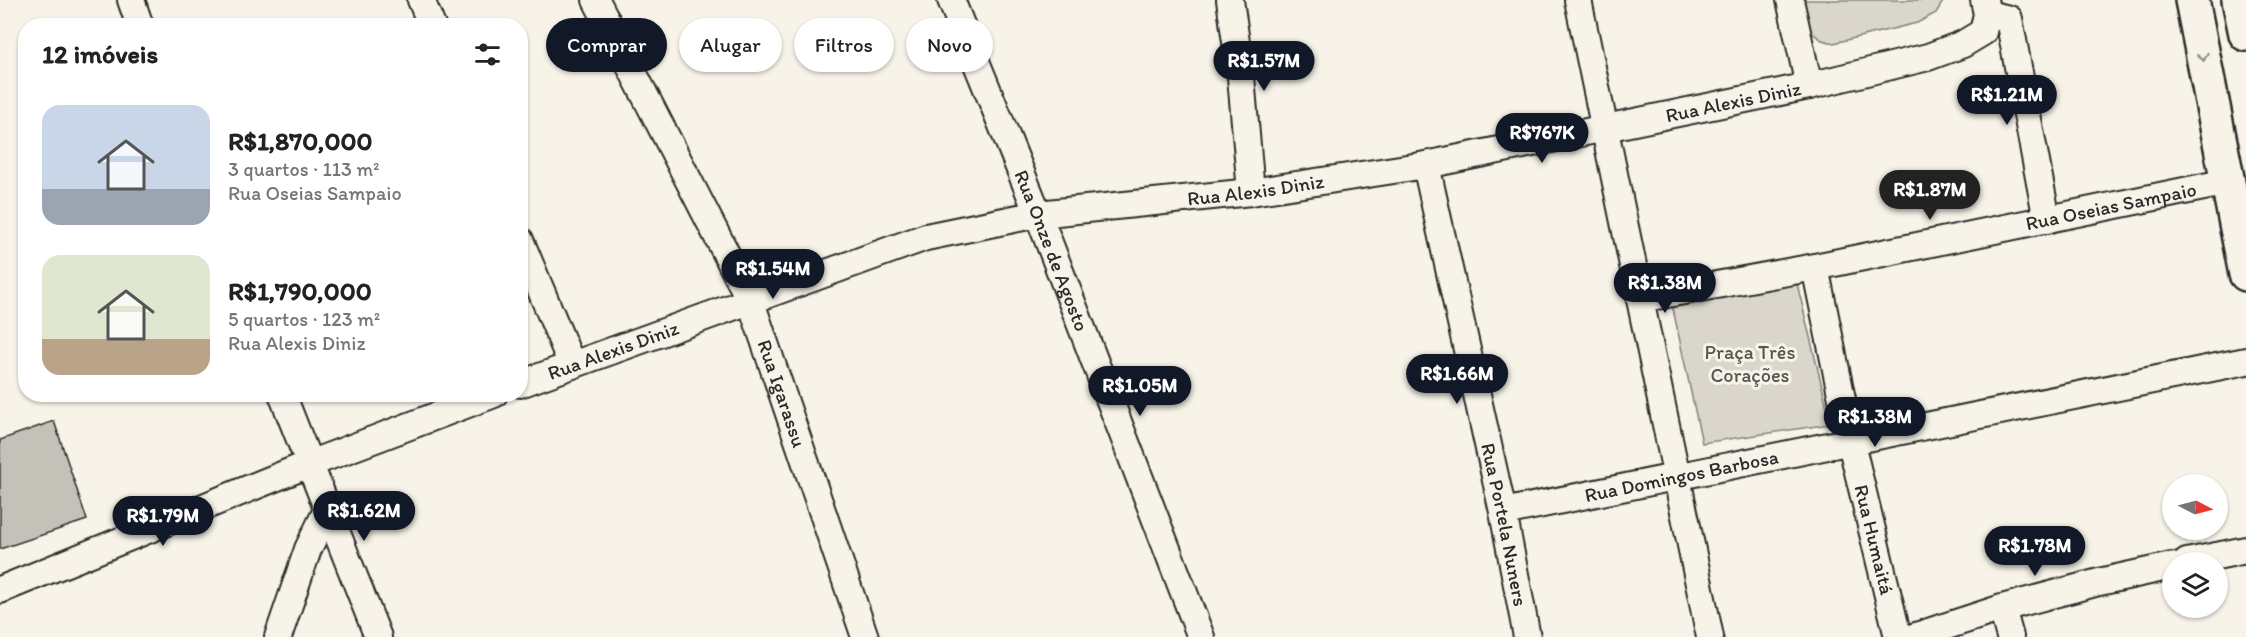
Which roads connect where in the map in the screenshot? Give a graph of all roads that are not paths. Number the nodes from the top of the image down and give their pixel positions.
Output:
1 (131, 0) edge
2 (421, 0) edge
3 (596, 0) edge
4 (951, 0) edge
5 (1230, 0) edge
6 (1578, 0) edge
7 (1790, 0) edge
8 (2192, 0) edge
9 (2239, 0) edge
10 (1985, 7) edge
11 (137, 18) edge
12 (429, 18) edge
13 (2246, 34) edge
14 (1809, 86) junction
15 (1605, 129) junction
16 (1426, 165) junction
17 (2228, 182) junction
18 (1251, 192) junction
19 (1038, 214) junction
20 (2047, 220) junction
21 (528, 259) edge
22 (1815, 267) junction
23 (2246, 274) edge
24 (1640, 299) junction
25 (751, 302) junction
26 (2246, 362) edge
27 (572, 365) junction
28 (528, 381) edge
29 (285, 402) edge
30 (473, 402) edge
31 (1851, 443) junction
32 (309, 464) junction
33 (1678, 478) junction
34 (327, 508) junction
35 (1503, 512) junction
36 (2246, 550) edge
37 (2228, 554) edge
38 (2162, 568) edge
39 (0, 590) edge
40 (2002, 608) junction
41 (1913, 636) edge
42 (278, 637) edge
43 (378, 637) edge
44 (865, 637) edge
45 (1201, 637) edge
46 (1527, 637) edge
47 (1710, 637) edge
48 (2010, 637) edge

1 - 11 street
2 - 12 street
3 - 25 street, Rua Igarassu
4 - 19 street, Rua Onze de Agosto
5 - 18 street
6 - 15 street
7 - 14 street
8 -> 17 street
9 - 13 street
10 - 14 street, Rua Alexis Diniz
10 - 20 street
14 - 15 street, Rua Alexis Diniz
15 - 16 street, Rua Alexis Diniz
15 - 24 street
16 - 18 street, Rua Alexis Diniz
16 - 35 street, Rua Portela Nuners
17 - 20 street, Rua Oseias Sampaio
17 - 23 street
18 - 19 street, Rua Alexis Diniz
19 - 25 street, Rua Alexis Diniz
19 - 45 street, Rua Onze de Agosto
20 - 22 street, Rua Oseias Sampaio
21 - 27 street
22 - 24 street, Rua Oseias Sampaio
22 - 31 street, Rua Humaitá
24 - 33 street
25 - 27 street, Rua Alexis Diniz
25 - 44 street, Rua Igarassu
26 - 31 street, Rua Domingos Barbosa
27 - 28 street, Rua Alexis Diniz
29 - 32 street
30 - 32 street
31 - 33 street, Rua Domingos Barbosa
31 - 41 street, Rua Humaitá
32 - 34 street
32 - 39 street
33 - 35 street, Rua Domingos Barbosa
33 - 47 street
34 - 42 street
34 - 43 street
35 - 46 street, Rua Portela Nuners
36 - 37 street
38 - 40 street
40 - 41 street
40 - 48 street

